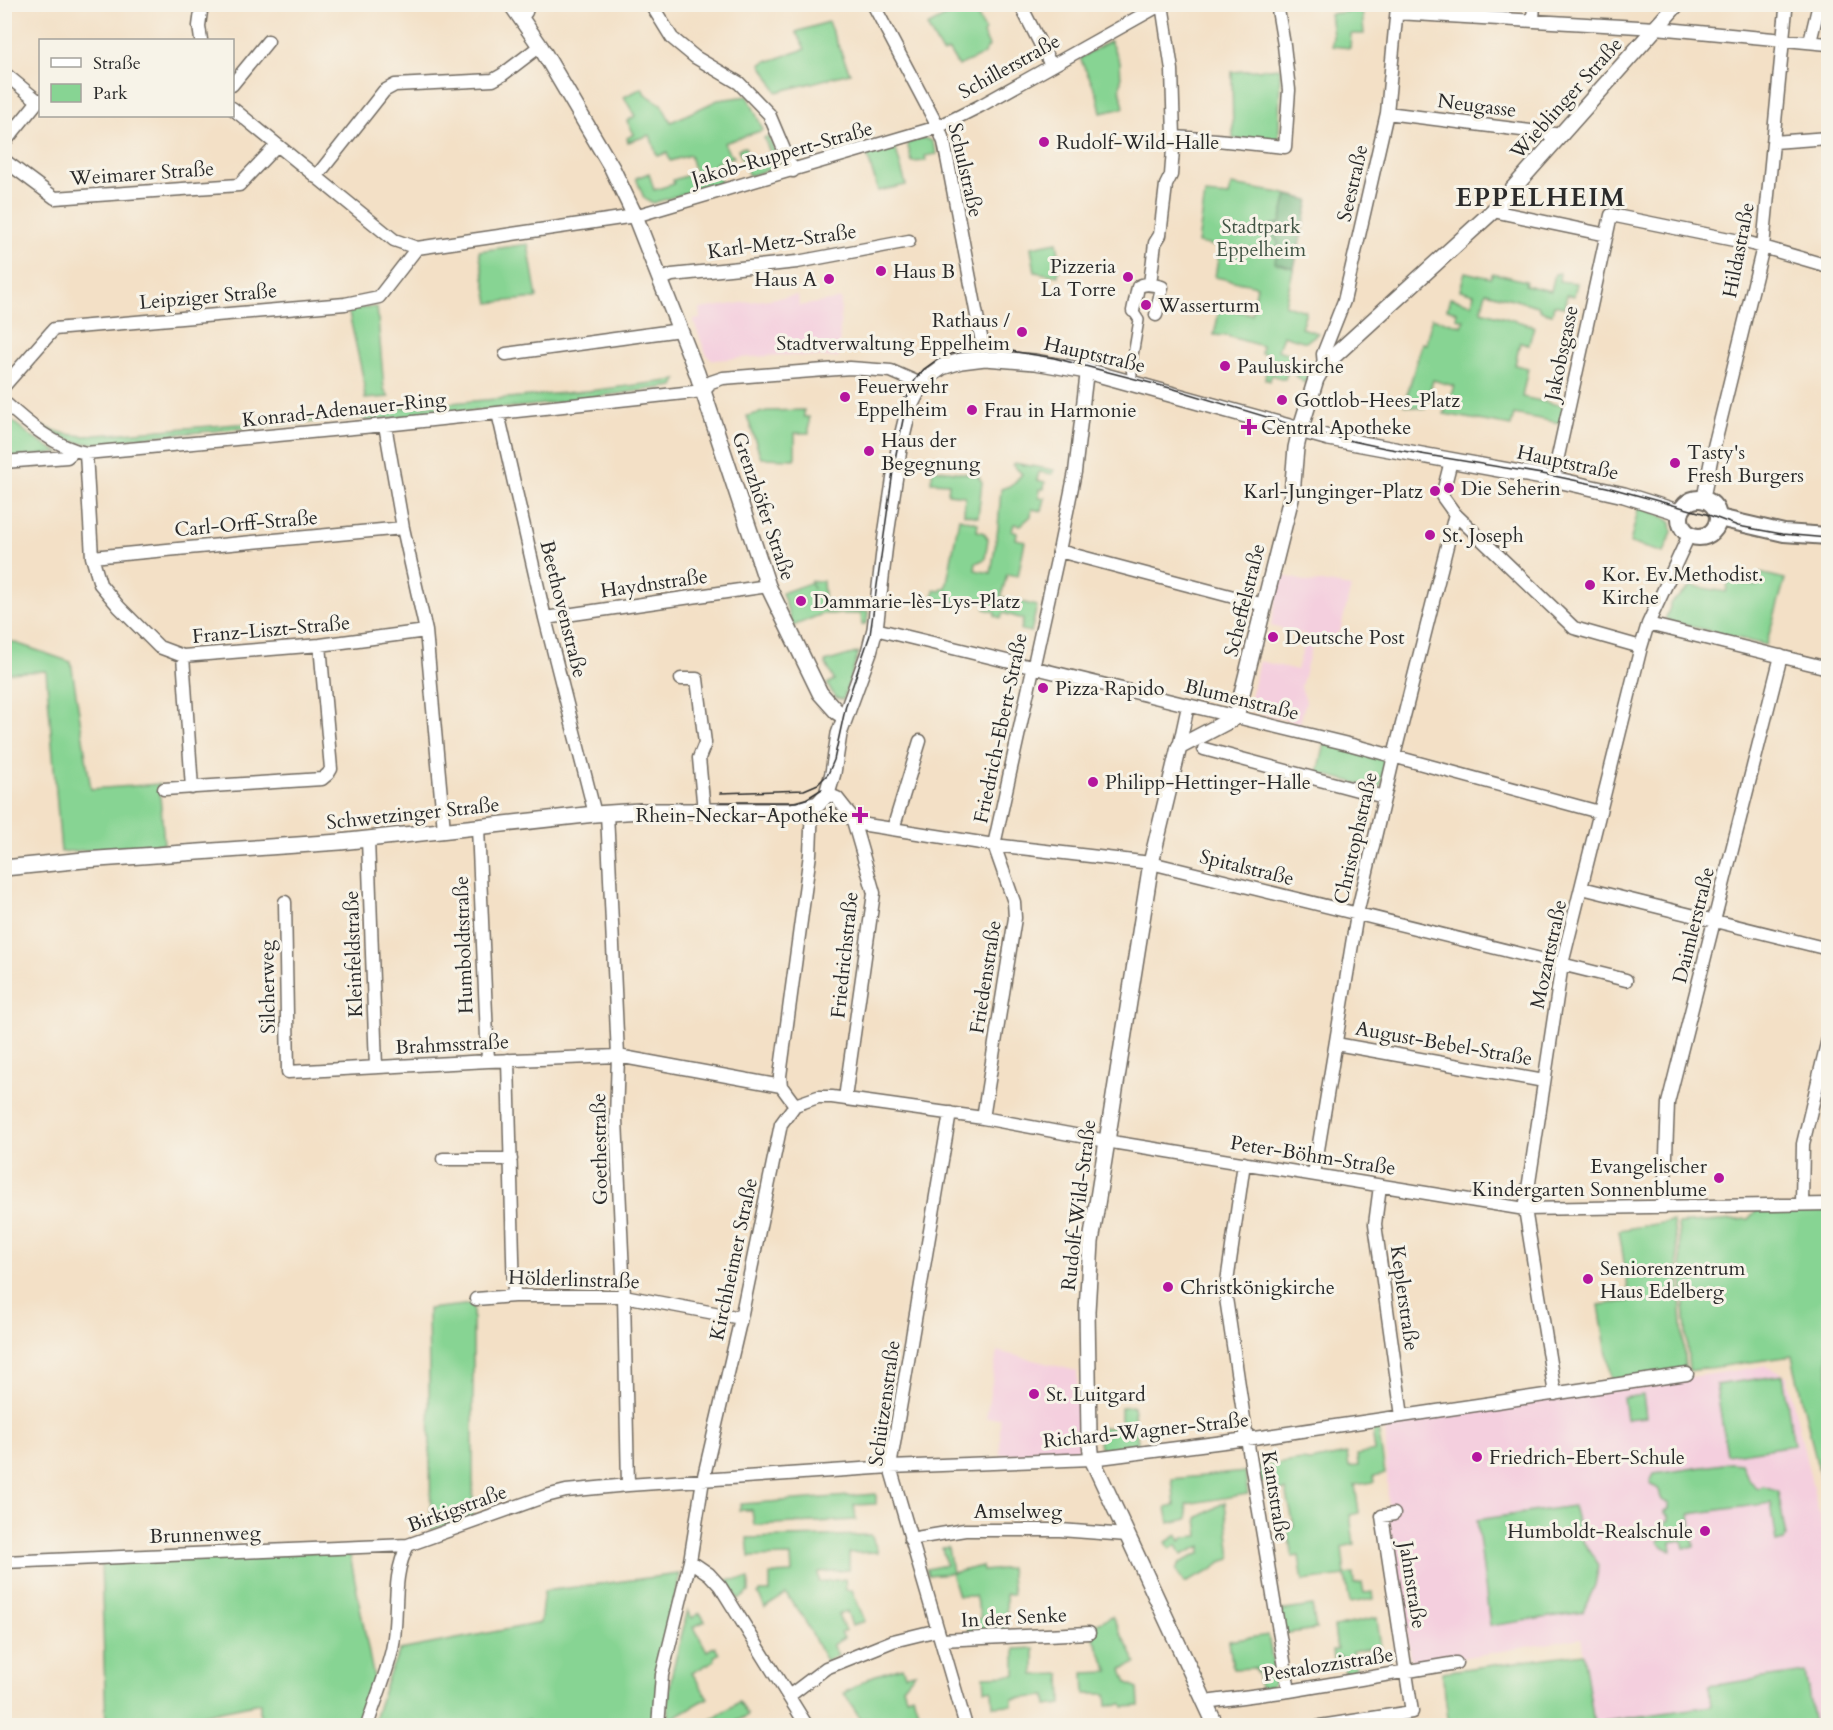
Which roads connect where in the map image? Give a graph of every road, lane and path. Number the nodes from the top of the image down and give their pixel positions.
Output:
1 (202, 4) edge
2 (511, 4) edge
3 (651, 4) edge
4 (873, 4) edge
5 (1020, 4) edge
6 (1277, 4) edge
7 (1534, 4) edge
8 (1677, 4) edge
9 (1784, 4) edge
10 (1819, 4) edge
11 (1162, 5) edge
12 (1397, 9) edge
13 (524, 11) edge
14 (1533, 20) junction
15 (1656, 28) junction
16 (201, 39) edge
17 (1784, 39) junction
18 (268, 41) dead end
19 (1810, 42) junction
20 (1828, 44) edge
21 (540, 46) junction
22 (1052, 65) junction
23 (4, 73) edge
24 (234, 83) edge
25 (39, 100) edge
26 (234, 110) edge
27 (1387, 113) junction
28 (938, 127) junction
29 (1562, 135) junction
30 (1174, 137) junction
31 (1828, 138) edge
32 (1774, 142) junction
33 (4, 143) edge
34 (277, 145) junction
35 (4, 160) edge
36 (794, 171) junction
37 (316, 177) junction
38 (1493, 211) junction
39 (635, 216) junction
40 (1607, 235) junction
41 (909, 241) dead end
42 (1763, 247) junction
43 (417, 248) junction
44 (1828, 266) edge
45 (660, 280) junction
46 (1150, 284) junction
47 (1133, 311) joint
48 (1156, 315) dead end
49 (680, 330) junction
50 (506, 354) dead end
51 (985, 358) junction
52 (1324, 365) junction
53 (1087, 371) junction
54 (1131, 375) dead end
55 (921, 384) junction
56 (4, 386) edge
57 (703, 391) junction
58 (4, 402) edge
59 (498, 413) junction
60 (385, 425) junction
61 (1300, 430) junction
62 (80, 452) junction
63 (1450, 461) junction
64 (4, 462) edge
65 (1553, 479) junction
66 (1703, 500) junction
67 (1681, 513) junction
68 (1455, 514) junction
69 (1719, 518) junction
70 (403, 528) junction
71 (1689, 535) junction
72 (1828, 536) edge
73 (1059, 551) junction
74 (92, 557) junction
75 (768, 586) junction
76 (1264, 605) junction
77 (545, 618) junction
78 (1648, 624) junction
79 (874, 629) junction
80 (426, 631) junction
81 (320, 645) junction
82 (1641, 647) junction
83 (183, 656) junction
84 (1781, 656) junction
85 (1032, 667) junction
86 (1828, 668) edge
87 (681, 679) dead end
88 (1188, 705) junction
89 (845, 717) junction
90 (1236, 717) junction
91 (920, 741) dead end
92 (1179, 747) junction
93 (1204, 749) dead end
94 (1394, 756) junction
95 (192, 788) junction
96 (164, 789) dead end
97 (1384, 797) junction
98 (821, 800) junction
99 (704, 811) junction
100 (1599, 812) junction
101 (601, 814) junction
102 (854, 823) junction
103 (478, 827) junction
104 (893, 829) junction
105 (444, 830) junction
106 (369, 839) junction
107 (994, 845) junction
108 (1151, 863) junction
109 (4, 868) edge
110 (1582, 888) junction
111 (285, 902) dead end
112 (1357, 914) junction
113 (1715, 921) junction
114 (1828, 949) edge
115 (1562, 964) junction
116 (1626, 980) dead end
117 (1828, 1039) edge
118 (1336, 1044) junction
119 (618, 1056) junction
120 (508, 1060) junction
121 (488, 1061) junction
122 (376, 1067) junction
123 (288, 1072) joint
124 (1544, 1081) junction
125 (781, 1086) junction
126 (845, 1098) junction
127 (795, 1106) junction
128 (950, 1113) junction
129 (983, 1118) junction
130 (1107, 1140) junction
131 (443, 1159) dead end
132 (511, 1159) junction
133 (1244, 1163) junction
134 (1314, 1174) junction
135 (1380, 1186) junction
136 (1828, 1203) edge
137 (1802, 1204) junction
138 (1664, 1207) junction
139 (1525, 1209) junction
140 (514, 1296) junction
141 (624, 1296) junction
142 (476, 1299) dead end
143 (741, 1318) junction
144 (1687, 1374) dead end
145 (1555, 1394) junction
146 (1402, 1416) junction
147 (1246, 1439) junction
148 (1092, 1459) junction
149 (890, 1467) junction
150 (703, 1480) junction
151 (628, 1485) junction
152 (1394, 1514) dead end
153 (1127, 1535) junction
154 (910, 1539) junction
155 (408, 1545) junction
156 (690, 1561) junction
157 (4, 1562) edge
158 (1089, 1633) dead end
159 (939, 1635) junction
160 (1456, 1663) dead end
161 (1407, 1671) junction
162 (1289, 1691) junction
163 (789, 1696) junction
164 (1205, 1702) junction
165 (367, 1725) edge
166 (658, 1725) edge
167 (807, 1725) edge
168 (966, 1725) edge
169 (1216, 1725) edge
170 (1320, 1725) edge

1 - 16 street
2 - 13 street, Grenzhöfer Straße
3 - 36 street
4 - 28 street, Schulstraße
5 - 22 street
6 - 30 street
7 - 14 street
8 - 15 street, Wieblinger Straße
9 - 17 street, Hildastraße
10 - 19 street
11 - 22 street, Schillerstraße
11 - 30 street
12 - 14 street
12 - 27 street, Seestraße
13 - 21 street, Grenzhöfer Straße
14 - 15 street
15 - 17 street
15 - 29 street, Wieblinger Straße
17 - 19 street
17 - 32 street, Hildastraße
18 - 24 street
19 - 20 street
21 - 37 street
21 - 39 street, Grenzhöfer Straße
22 - 28 street, Schillerstraße
23 - 25 street
25 - 33 street
26 - 34 street
27 - 29 street, Neugasse
27 - 52 street, Seestraße
28 - 36 street, Jakob-Ruppert-Straße
28 - 51 street, Schulstraße
29 - 38 street, Wieblinger Straße
30 - 46 street
31 - 32 street
32 - 42 street, Hildastraße
34 - 35 street, Weimarer Straße
34 - 37 street
36 - 39 street, Jakob-Ruppert-Straße
37 - 43 street
38 - 40 street
38 - 52 street, Wieblinger Straße
39 - 43 street
39 - 45 street, Grenzhöfer Straße
40 - 42 street, Jakobsgasse
40 - 65 street, Jakobsgasse
41 - 45 street, Karl-Metz-Straße
42 - 44 street
42 - 66 street, Hildastraße
43 - 56 street, Leipziger Straße
45 - 49 street, Grenzhöfer Straße
46 - 47 street
46 - 48 street
47 - 54 street
49 - 50 street
49 - 57 street, Grenzhöfer Straße
51 - 53 street, Hauptstraße
51 - 55 street, Hauptstraße
52 - 61 street, Wieblinger Straße
53 - 61 street, Hauptstraße
53 - 73 street, Friedrich-Ebert-Straße
55 - 57 street
55 - 79 street, Hauptstraße
57 - 59 street, Konrad-Adenauer-Ring
57 - 75 street, Grenzhöfer Straße
58 - 62 street
59 - 60 street, Konrad-Adenauer-Ring
59 - 77 street, Beethovenstraße
60 - 62 street, Konrad-Adenauer-Ring
60 - 70 street
61 - 63 street, Hauptstraße
61 - 76 street, Scheffelstraße
62 - 64 street, Konrad-Adenauer-Ring
62 - 74 street, Franz-Liszt-Straße
63 - 65 street, Hauptstraße
63 - 68 street
65 - 67 street, Hauptstraße
66 - 67 main road
66 - 69 main road
67 - 71 main road
68 - 82 street
68 - 94 street, Christophstraße
69 - 71 main road
69 - 72 main road
70 - 74 street, Carl-Orff-Straße
70 - 80 street
71 - 78 street, Mozartstraße
73 - 76 street
73 - 85 street, Friedrich-Ebert-Straße
74 - 83 street, Franz-Liszt-Straße
75 - 77 street, Haydnstraße
75 - 89 street, Grenzhöfer Straße
76 - 90 street, Scheffelstraße
77 - 101 street, Beethovenstraße
78 - 82 street, Mozartstraße
78 - 84 street
79 - 85 street, Blumenstraße
79 - 89 street, Hauptstraße
80 - 81 street, Franz-Liszt-Straße
80 - 105 street
81 - 83 street, Franz-Liszt-Straße
81 - 95 street
82 - 100 street, Mozartstraße
83 - 95 street
84 - 86 street
84 - 113 street, Daimlerstraße
85 - 88 street, Blumenstraße
85 - 107 street, Friedrich-Ebert-Straße
87 - 99 street
88 - 90 street, Blumenstraße
88 - 92 street, Rudolf-Wild-Straße
89 - 98 street, Hauptstraße
90 - 92 street
90 - 94 street, Blumenstraße
91 - 104 street
92 - 108 street, Rudolf-Wild-Straße
93 - 97 street
94 - 97 street, Christophstraße
94 - 100 street, Blumenstraße
95 - 96 street
97 - 112 street, Christophstraße
98 - 99 street, Schwetzinger Straße
98 - 102 street, Friedrichstraße
98 - 125 street
99 - 101 street, Schwetzinger Straße
100 - 110 street, Mozartstraße
101 - 103 street, Schwetzinger Straße
101 - 119 street, Goethestraße
102 - 104 street, Spitalstraße
102 - 126 street, Friedrichstraße
103 - 105 street, Schwetzinger Straße
103 - 121 street, Humboldtstraße
104 - 107 street, Spitalstraße
105 - 106 street, Schwetzinger Straße
106 - 109 street, Schwetzinger Straße
106 - 122 street, Kleinfeldstraße
107 - 108 street, Spitalstraße
107 - 129 street, Friedenstraße
108 - 112 street, Spitalstraße
108 - 130 street, Rudolf-Wild-Straße
110 - 113 street
110 - 115 street, Mozartstraße
111 - 123 street, Silcherweg
112 - 115 street, Spitalstraße
112 - 118 street, Christophstraße
113 - 114 street
113 - 138 street, Daimlerstraße
115 - 116 street, Spitalstraße
115 - 124 street, Mozartstraße
117 - 137 street
118 - 124 street, August-Bebel-Straße
118 - 134 street, Christophstraße
119 - 120 street, Brahmsstraße
119 - 125 street
119 - 141 street, Goethestraße
120 - 121 street, Brahmsstraße
120 - 132 street
121 - 122 street, Brahmsstraße
122 - 123 street, Brahmsstraße
124 - 139 street, Mozartstraße
125 - 127 street
126 - 127 street, Peter-Böhm-Straße
126 - 128 street, Peter-Böhm-Straße
127 - 143 street, Kirchheimer Straße
128 - 129 street, Peter-Böhm-Straße
128 - 149 street, Schützenstraße
129 - 130 street, Peter-Böhm-Straße
130 - 133 street, Peter-Böhm-Straße
130 - 148 street, Rudolf-Wild-Straße
131 - 132 street
132 - 140 street
133 - 134 street, Peter-Böhm-Straße
133 - 147 street, Kantstraße
134 - 135 street, Peter-Böhm-Straße
135 - 139 street, Peter-Böhm-Straße
135 - 146 street, Keplerstraße
136 - 137 street, Peter-Böhm-Straße
137 - 138 street, Peter-Böhm-Straße
138 - 139 street, Peter-Böhm-Straße
139 - 145 street, Mozartstraße
140 - 141 street, Hölderlinstraße
140 - 142 street, Hölderlinstraße
141 - 143 street, Hölderlinstraße
141 - 151 street, Goethestraße
143 - 150 street, Kirchheimer Straße
144 - 145 street, Richard-Wagner-Straße
145 - 146 street, Richard-Wagner-Straße
146 - 147 street, Richard-Wagner-Straße
147 - 148 street, Richard-Wagner-Straße
147 - 162 street, Kantstraße
148 - 149 street, Richard-Wagner-Straße
148 - 153 street, Rudolf-Wild-Straße
149 - 150 street, Richard-Wagner-Straße
149 - 154 street, Schützenstraße
150 - 151 street, Birkigstraße
150 - 156 street, Kirchheimer Straße
151 - 155 street, Birkigstraße
152 - 161 street, Jahnstraße
153 - 154 street, Amselweg
153 - 164 street, Rudolf-Wild-Straße
154 - 159 street, Schützenstraße
155 - 157 street, Brunnenweg
155 - 165 street, Birkigstraße
156 - 163 street
156 - 166 street, Kirchheimer Straße
158 - 159 street, In der Senke
159 - 163 street, In der Senke
159 - 168 street, Schützenstraße
160 - 161 street, Pestalozzistraße
161 - 162 street, Pestalozzistraße
161 - 170 street
162 - 164 street, Pestalozzistraße
163 - 167 street
164 - 169 street, Rudolf-Wild-Straße

